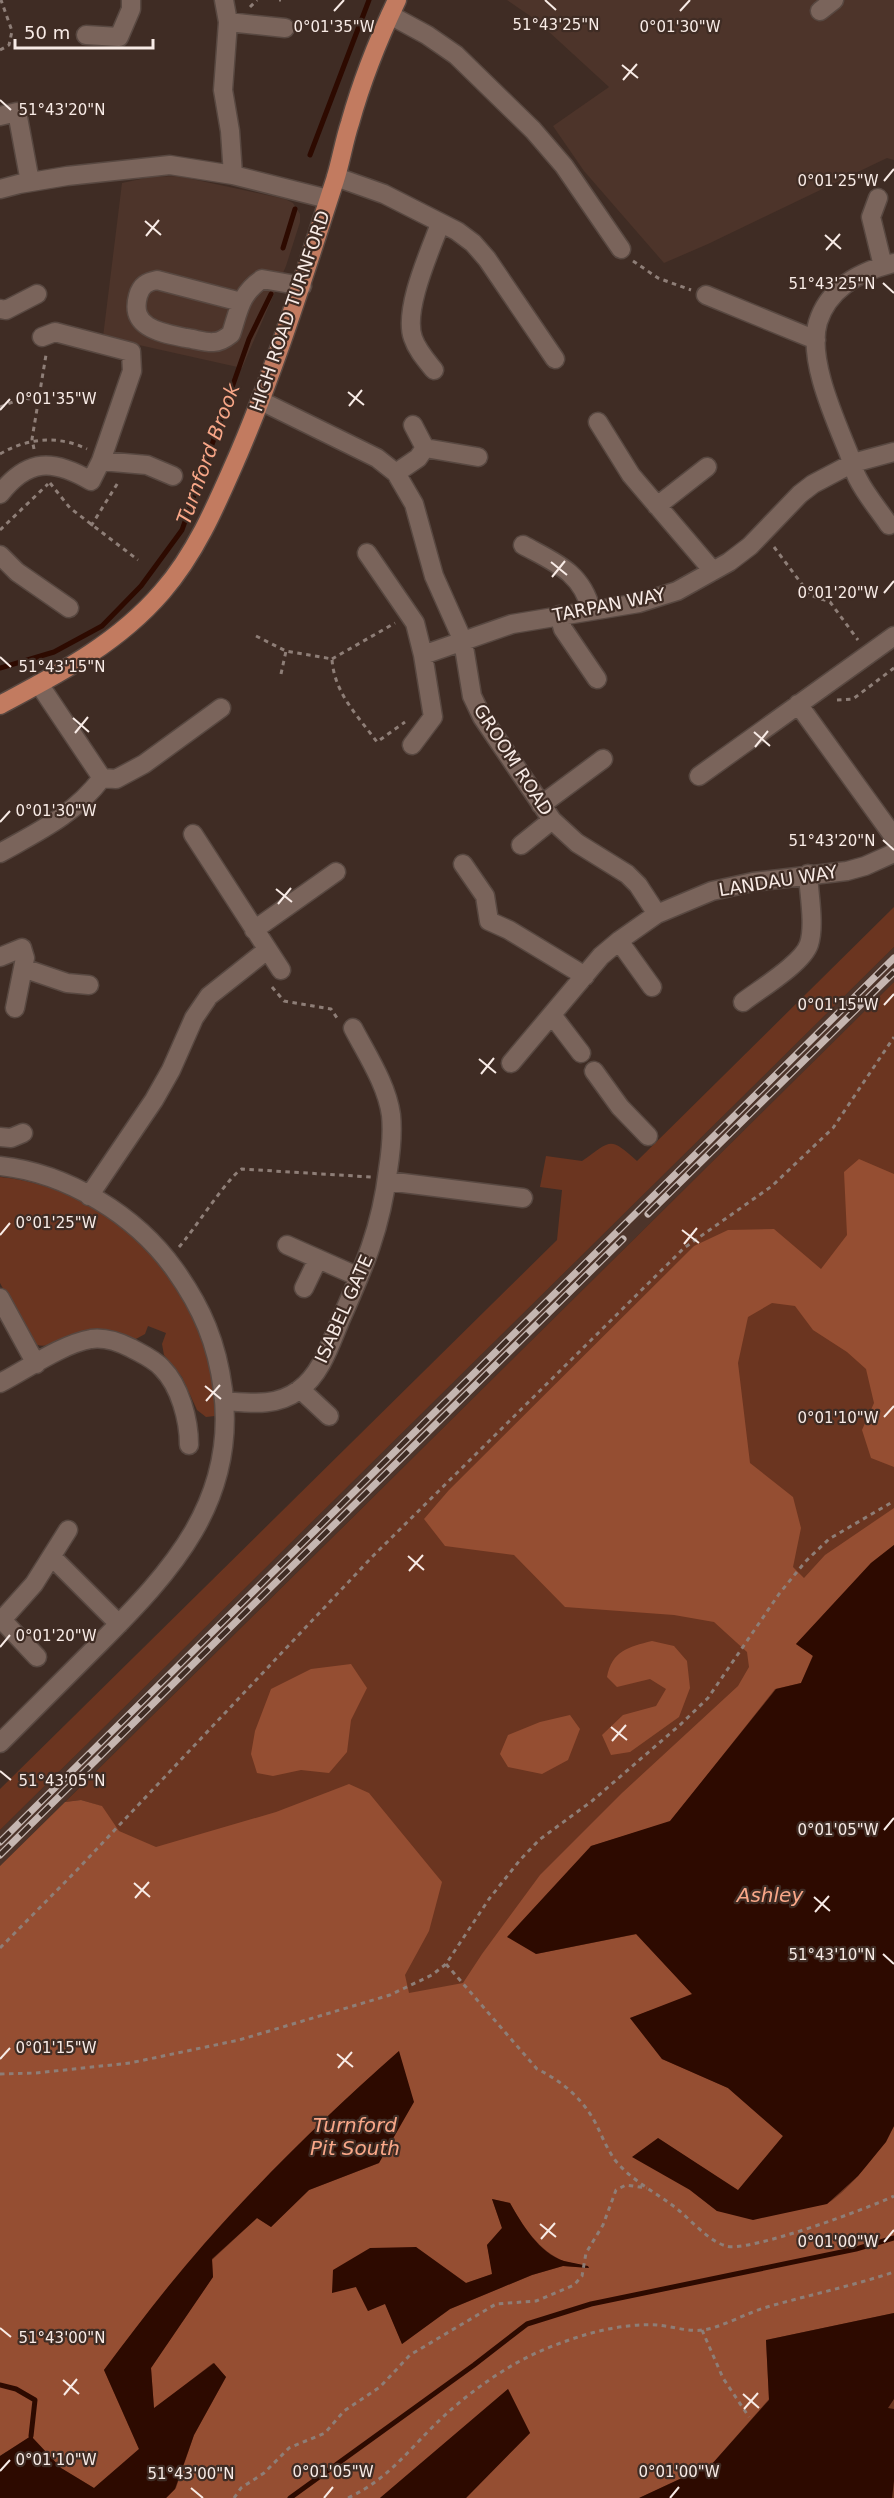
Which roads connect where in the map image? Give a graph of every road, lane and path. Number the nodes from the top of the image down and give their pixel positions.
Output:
1 (1, 0) edge
2 (131, 0) edge
3 (224, 0) edge
4 (393, 8) edge
5 (228, 22) junction
6 (285, 28) dead end
7 (86, 36) dead end
8 (0, 50) edge
9 (0, 116) edge
10 (233, 175) junction
11 (336, 177) junction
12 (30, 182) junction
13 (0, 189) edge
14 (878, 198) dead end
15 (328, 200) junction
16 (440, 224) junction
17 (621, 249) joint
18 (888, 264) edge
19 (302, 286) junction
20 (37, 294) dead end
21 (706, 295) joint
22 (241, 302) junction
23 (0, 309) edge
24 (42, 337) joint
25 (816, 340) junction
26 (555, 359) dead end
27 (434, 370) dead end
28 (39, 400) junction
29 (261, 401) junction
30 (0, 407) edge
31 (598, 422) dead end
32 (413, 425) dead end
33 (32, 441) junction
34 (424, 448) junction
35 (894, 452) edge
36 (0, 453) edge
37 (478, 457) dead end
38 (102, 459) junction
39 (130, 463) junction
40 (853, 464) junction
41 (40, 465) junction
42 (707, 467) dead end
43 (396, 473) junction
44 (174, 476) dead end
45 (50, 483) junction
46 (0, 494) edge
47 (657, 506) junction
48 (889, 525) dead end
49 (92, 526) junction
50 (0, 530) edge
51 (764, 533) junction
52 (523, 545) dead end
53 (367, 553) dead end
54 (0, 555) edge
55 (138, 560) dead end
56 (713, 571) junction
57 (69, 608) dead end
58 (591, 610) junction
59 (410, 614) junction
60 (559, 615) junction
61 (256, 636) dead end
62 (894, 636) edge
63 (463, 641) junction
64 (286, 651) junction
65 (868, 653) junction
66 (423, 655) junction
67 (332, 659) junction
68 (894, 668) edge
69 (281, 674) dead end
70 (597, 679) dead end
71 (39, 684) junction
72 (819, 689) junction
73 (798, 704) junction
74 (0, 705) edge
75 (221, 708) dead end
76 (433, 717) junction
77 (412, 745) dead end
78 (603, 759) dead end
79 (699, 776) dead end
80 (102, 778) junction
81 (541, 805) junction
82 (552, 820) junction
83 (194, 834) dead end
84 (894, 837) edge
85 (521, 845) dead end
86 (0, 853) edge
87 (894, 854) edge
88 (463, 864) dead end
89 (336, 872) dead end
90 (808, 874) junction
91 (657, 914) junction
92 (254, 930) junction
93 (619, 941) junction
94 (260, 956) junction
95 (0, 957) edge
96 (23, 968) junction
97 (281, 970) dead end
98 (585, 976) junction
99 (89, 985) dead end
100 (652, 987) dead end
101 (743, 1002) dead end
102 (15, 1008) dead end
103 (552, 1015) junction
104 (353, 1028) joint
105 (894, 1037) edge
106 (581, 1053) dead end
107 (511, 1063) dead end
108 (594, 1071) dead end
109 (23, 1133) dead end
110 (648, 1136) dead end
111 (0, 1137) edge
112 (0, 1166) edge
113 (387, 1181) junction
114 (89, 1196) junction
115 (523, 1198) dead end
116 (287, 1245) dead end
117 (318, 1259) junction
118 (168, 1260) junction
119 (358, 1278) junction
120 (304, 1288) dead end
121 (0, 1298) edge
122 (36, 1364) junction
123 (0, 1383) edge
124 (300, 1389) junction
125 (224, 1401) junction
126 (329, 1416) dead end
127 (189, 1444) dead end
128 (894, 1501) edge
129 (68, 1530) dead end
130 (52, 1557) junction
131 (1, 1621) edge
132 (119, 1624) junction
133 (37, 1657) dead end
134 (0, 1743) edge
135 (0, 1948) edge
136 (446, 1964) junction
137 (0, 2074) edge
138 (649, 2189) junction
139 (894, 2196) edge
140 (894, 2272) edge
141 (702, 2330) junction
142 (749, 2416) dead end
143 (234, 2498) edge
144 (348, 2498) edge

1 - 8 path
2 - 7 street
3 - 5 street
4 - 11 main road, HIGH ROAD TURNFORD
4 - 17 street
5 - 6 street
5 - 10 street
9 - 12 street
10 - 12 street
10 - 15 street
11 - 15 main road, HIGH ROAD TURNFORD
11 - 16 street
12 - 13 street
14 - 18 street
15 - 19 main road, HIGH ROAD TURNFORD
16 - 26 street
16 - 27 street
17 - 21 path
18 - 25 street
19 - 22 street
19 - 29 main road, HIGH ROAD TURNFORD
20 - 23 street
21 - 25 street
22 - 22 street
24 - 28 path
24 - 38 street
25 - 40 street
28 - 30 path
28 - 33 path
29 - 43 street, GROOM ROAD
29 - 71 main road, HIGH ROAD TURNFORD
31 - 47 street
32 - 34 street
33 - 36 path
33 - 38 path
33 - 41 path
34 - 37 street
34 - 43 street
35 - 40 street, TARPAN WAY
38 - 39 street
38 - 41 street
39 - 44 street
39 - 49 path
40 - 48 street
40 - 51 street, TARPAN WAY
41 - 45 path
41 - 46 street
42 - 47 street
43 - 63 street, GROOM ROAD
45 - 49 path
45 - 50 path
47 - 56 street
49 - 55 path
51 - 56 street, TARPAN WAY
51 - 65 path
52 - 58 street
53 - 59 street
54 - 57 street
56 - 58 street, TARPAN WAY
58 - 60 street, TARPAN WAY
59 - 66 street
59 - 67 path
60 - 63 street, TARPAN WAY
60 - 70 street
61 - 64 path
62 - 65 street
63 - 66 street, TARPAN WAY
63 - 81 street, GROOM ROAD
64 - 67 path
64 - 69 path
65 - 72 street
66 - 76 street
67 - 76 path
68 - 72 path
71 - 74 main road, HIGH ROAD TURNFORD
71 - 80 street
72 - 73 street
73 - 79 street
73 - 84 street
75 - 80 street
76 - 77 street
78 - 81 street
80 - 86 street
81 - 82 street, GROOM ROAD
82 - 85 street
82 - 91 street, GROOM ROAD
83 - 92 street
87 - 90 street, LANDAU WAY
88 - 98 street
89 - 92 street
90 - 91 street, LANDAU WAY
90 - 101 street
91 - 93 street, LANDAU WAY
92 - 94 street
93 - 98 street, LANDAU WAY
93 - 100 street
94 - 97 street
94 - 104 path
94 - 114 street
95 - 96 street
96 - 99 street
96 - 102 street
98 - 103 street, LANDAU WAY
103 - 106 street
103 - 107 street, LANDAU WAY
104 - 113 street, ISABEL GATE
105 - 135 path
108 - 110 street
109 - 111 street
112 - 114 street
113 - 115 street
113 - 118 path
113 - 119 street, ISABEL GATE
114 - 118 street
116 - 117 street
117 - 119 street
117 - 120 street
118 - 125 street
119 - 124 street, ISABEL GATE
121 - 122 street
122 - 123 street
122 - 127 street
124 - 125 street, ISABEL GATE
124 - 126 street
125 - 132 street
128 - 136 path
129 - 130 street
130 - 131 street
130 - 132 street
131 - 133 street
132 - 134 street
136 - 137 path
136 - 138 path
138 - 139 path
138 - 143 path
140 - 141 path
141 - 142 path
141 - 144 path

